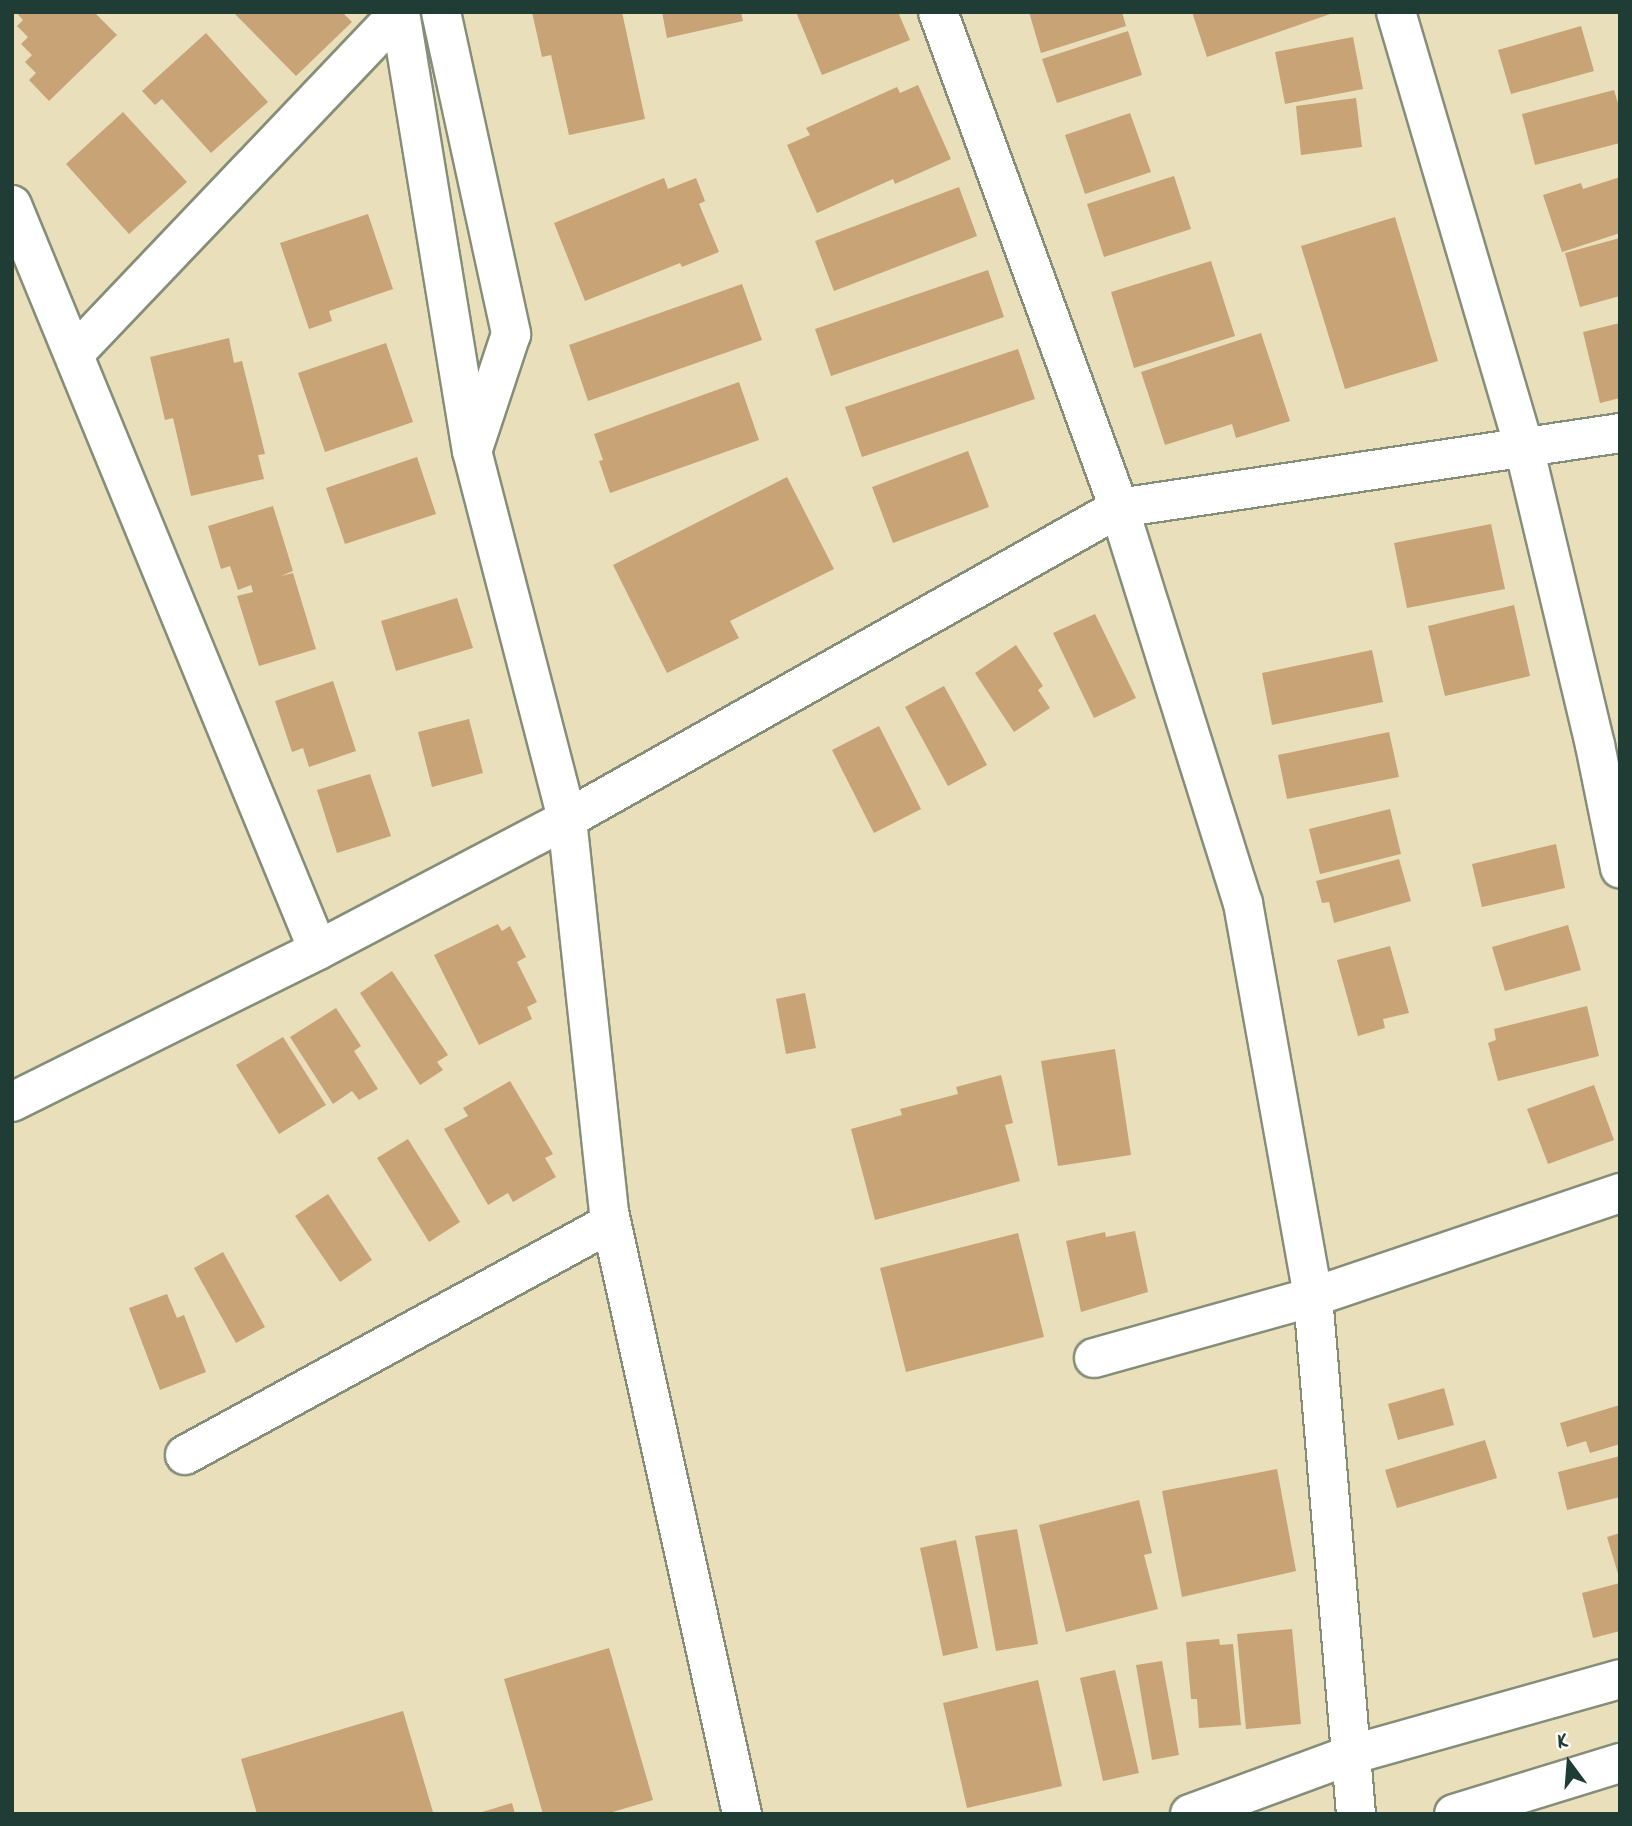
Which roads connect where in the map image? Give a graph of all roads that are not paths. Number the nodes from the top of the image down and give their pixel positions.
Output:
1 (400, 12) edge
2 (441, 12) edge
3 (938, 12) edge
4 (1396, 12) edge
5 (12, 205) edge
6 (74, 354) junction
7 (1620, 433) edge
8 (1524, 447) junction
9 (472, 451) junction
10 (1119, 508) junction
11 (1607, 741) edge
12 (567, 818) junction
13 (1620, 868) edge
14 (318, 950) junction
15 (12, 1102) edge
16 (1620, 1193) edge
17 (611, 1223) junction
18 (1313, 1297) junction
19 (1094, 1358) dead end
20 (185, 1455) dead end
21 (1620, 1679) edge
22 (1350, 1755) junction
23 (1620, 1763) edge
24 (742, 1814) edge
25 (1190, 1814) edge
26 (1356, 1814) edge
27 (1454, 1814) edge

1 - 6 street
1 - 9 street
2 - 9 street
3 - 10 street
4 - 8 street
5 - 6 street
6 - 14 street
7 - 8 street
8 - 10 street
8 - 11 street
9 - 12 street
10 - 12 street
10 - 18 street
11 - 13 street
12 - 14 street
12 - 17 street
14 - 15 street
16 - 18 street
17 - 20 street
17 - 24 street
18 - 19 street
18 - 22 street
21 - 22 street
22 - 25 street
22 - 26 street
23 - 27 street

